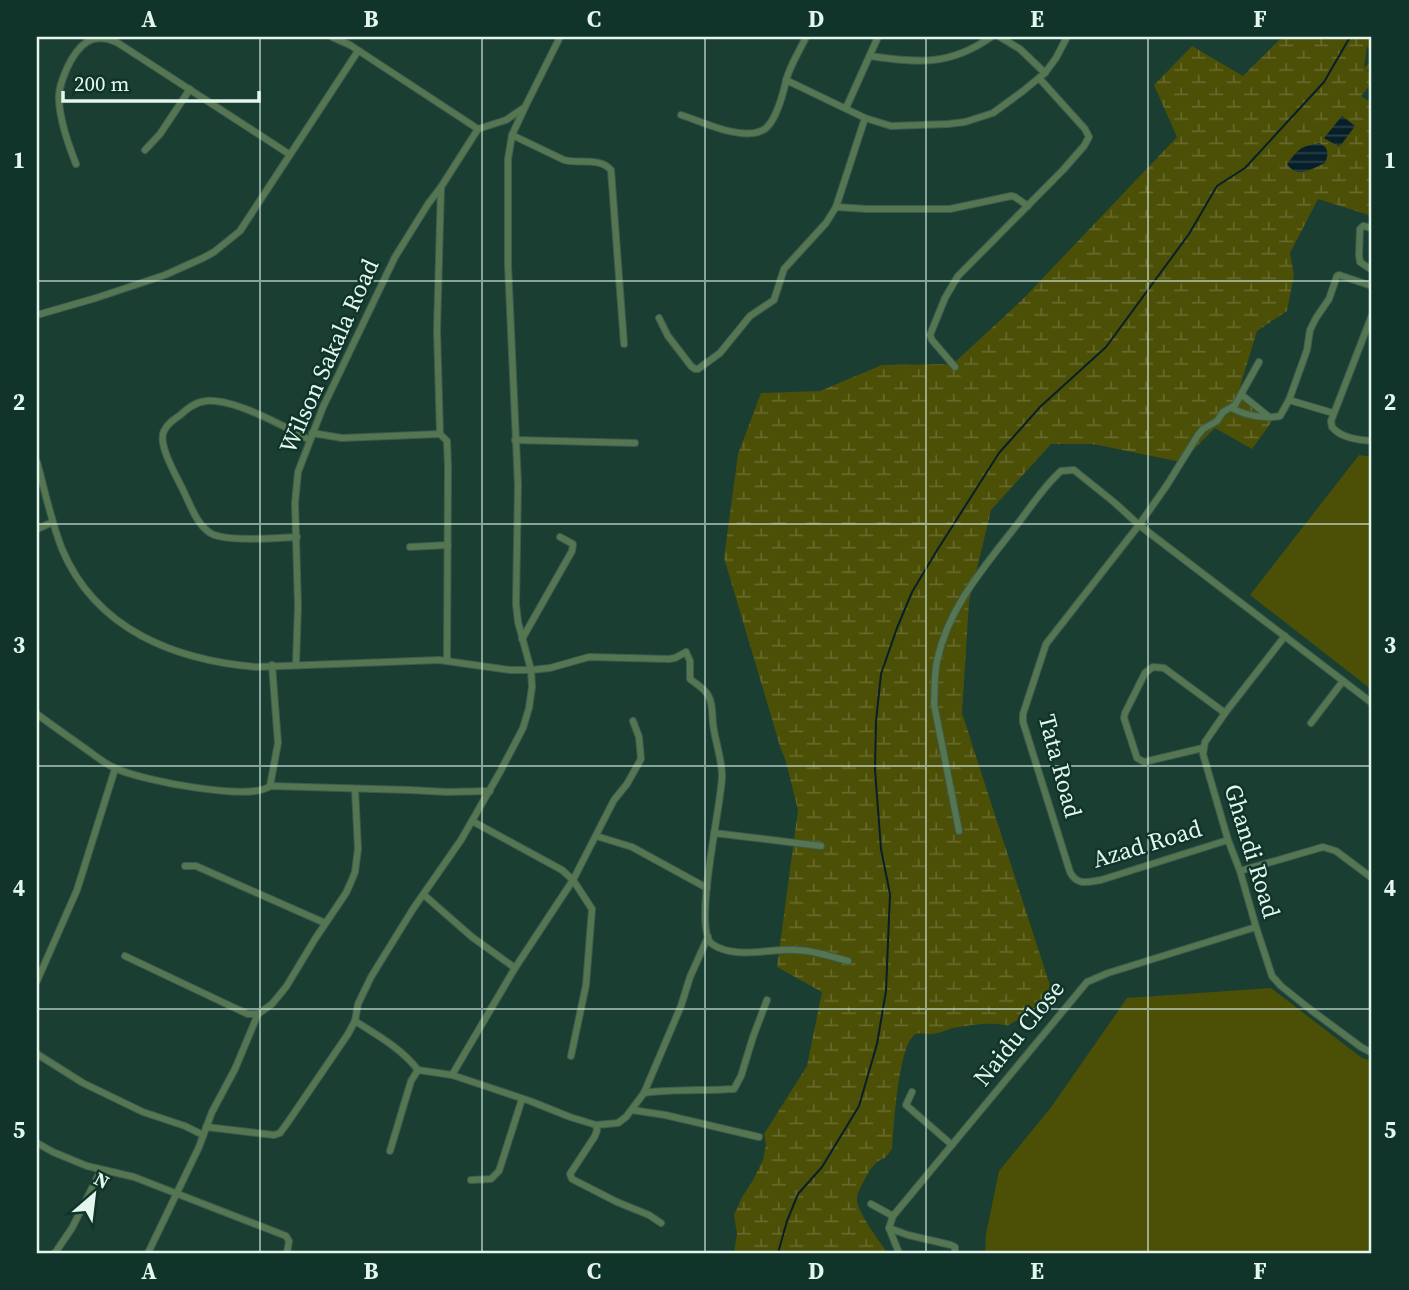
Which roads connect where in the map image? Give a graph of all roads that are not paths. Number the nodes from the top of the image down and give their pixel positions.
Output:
1 (332, 37) edge
2 (561, 37) edge
3 (806, 37) edge
4 (878, 37) edge
5 (991, 37) edge
6 (1000, 37) edge
7 (1067, 37) edge
8 (358, 51) junction
9 (870, 56) junction
10 (1042, 75) junction
11 (786, 80) junction
12 (190, 89) junction
13 (525, 107) junction
14 (846, 108) junction
15 (681, 115) dead end
16 (865, 118) junction
17 (478, 129) junction
18 (512, 135) junction
19 (145, 150) dead end
20 (289, 154) junction
21 (76, 164) dead end
22 (441, 187) junction
23 (1028, 206) junction
24 (836, 207) junction
25 (1372, 228) edge
26 (1372, 270) edge
27 (1372, 286) edge
28 (37, 314) edge
29 (1372, 315) edge
30 (659, 318) dead end
31 (624, 344) dead end
32 (1259, 362) dead end
33 (955, 367) dead end
34 (1242, 395) junction
35 (1289, 400) junction
36 (1231, 408) junction
37 (1334, 414) junction
38 (1270, 417) junction
39 (440, 434) junction
40 (311, 436) junction
41 (515, 440) junction
42 (1372, 441) edge
43 (635, 443) dead end
44 (37, 462) edge
45 (53, 522) junction
46 (1139, 525) junction
47 (37, 529) edge
48 (297, 537) junction
49 (560, 537) dead end
50 (448, 545) junction
51 (410, 547) dead end
52 (1285, 636) junction
53 (522, 639) junction
54 (447, 660) junction
55 (296, 664) junction
56 (272, 665) junction
57 (531, 670) junction
58 (1343, 681) junction
59 (1372, 704) edge
60 (1225, 713) junction
61 (37, 714) edge
62 (633, 721) dead end
63 (1311, 723) dead end
64 (1203, 748) junction
65 (115, 769) junction
66 (270, 786) junction
67 (355, 789) junction
68 (490, 791) junction
69 (472, 821) junction
70 (959, 831) dead end
71 (715, 832) junction
72 (596, 835) junction
73 (1228, 840) junction
74 (821, 846) dead end
75 (185, 866) dead end
76 (1240, 871) junction
77 (1372, 878) edge
78 (573, 880) junction
79 (1076, 881) joint
80 (707, 888) junction
81 (424, 895) junction
82 (325, 923) junction
83 (1256, 927) junction
84 (708, 937) junction
85 (125, 956) dead end
86 (848, 961) dead end
87 (514, 968) junction
88 (37, 981) edge
89 (767, 1000) dead end
90 (258, 1014) junction
91 (355, 1021) junction
92 (1372, 1053) edge
93 (37, 1054) edge
94 (571, 1056) dead end
95 (418, 1070) junction
96 (452, 1075) junction
97 (912, 1092) dead end
98 (644, 1093) junction
99 (522, 1099) junction
100 (632, 1110) junction
101 (596, 1125) junction
102 (206, 1127) junction
103 (203, 1135) junction
104 (759, 1137) dead end
105 (37, 1143) edge
106 (952, 1145) junction
107 (390, 1151) dead end
108 (101, 1170) junction
109 (471, 1180) dead end
110 (178, 1193) junction
111 (871, 1204) dead end
112 (894, 1216) junction
113 (661, 1223) dead end
114 (889, 1228) junction
115 (55, 1253) edge
116 (148, 1253) edge
117 (287, 1253) edge
118 (899, 1253) edge
119 (955, 1253) edge

1 - 8 street
2 - 13 street
3 - 11 street
4 - 9 street
5 - 9 street
6 - 10 street
7 - 10 street
8 - 17 street
8 - 20 street
9 - 14 street
10 - 16 street
10 - 23 street
11 - 14 street
11 - 15 street
12 - 19 street
12 - 20 street
12 - 21 street
13 - 17 street
13 - 18 street
14 - 16 street
16 - 24 street
17 - 22 street, Wilson Sakala Road
18 - 31 street
18 - 41 street
20 - 28 street
22 - 39 street
22 - 40 street, Wilson Sakala Road
23 - 24 street
23 - 33 street
24 - 30 street
25 - 26 street
27 - 35 street
29 - 37 street
32 - 34 street, Tata Road
34 - 36 street, Tata Road
34 - 38 street
35 - 37 street
35 - 38 street
36 - 38 street
36 - 46 street, Tata Road
37 - 42 street
39 - 40 street
39 - 50 street
40 - 48 street, Wilson Sakala Road
40 - 48 street
41 - 43 street
41 - 53 street
44 - 45 street
45 - 47 street
45 - 56 street
46 - 52 street
46 - 70 street
46 - 79 street, Tata Road
48 - 55 street, Wilson Sakala Road
49 - 53 street
50 - 51 street
50 - 54 street
52 - 58 street
52 - 60 street
53 - 57 street
54 - 55 street
54 - 57 street
55 - 56 street
56 - 66 street
57 - 68 street
57 - 71 street
58 - 59 street
58 - 63 street
60 - 64 street
60 - 64 street
61 - 65 street
62 - 72 street
64 - 73 street, Ghandi Road
65 - 66 street
65 - 88 street
66 - 67 street
67 - 68 street
67 - 82 street
68 - 69 street
69 - 78 street
69 - 81 street
71 - 74 street
71 - 80 street
72 - 78 street
72 - 80 street
73 - 76 street, Ghandi Road
73 - 79 street, Azad Road
75 - 82 street
76 - 77 street
76 - 83 street, Ghandi Road
78 - 87 street
78 - 94 street
80 - 84 street
81 - 87 street
81 - 91 street
82 - 90 street
83 - 92 street, Ghandi Road
83 - 106 street, Naidu Close
84 - 86 street
84 - 98 street
85 - 90 street
87 - 96 street
89 - 98 street
90 - 102 street
91 - 95 street
91 - 102 street
93 - 103 street
95 - 96 street
95 - 107 street
96 - 99 street
97 - 106 street
98 - 100 street
99 - 101 street
99 - 109 street
100 - 101 street
100 - 104 street
101 - 113 street
102 - 103 street
103 - 110 street
105 - 108 street
106 - 112 street, Naidu Close
108 - 110 street
108 - 115 street
110 - 116 street
110 - 117 street
111 - 112 street
112 - 114 street, Naidu Close
114 - 118 street
114 - 119 street

